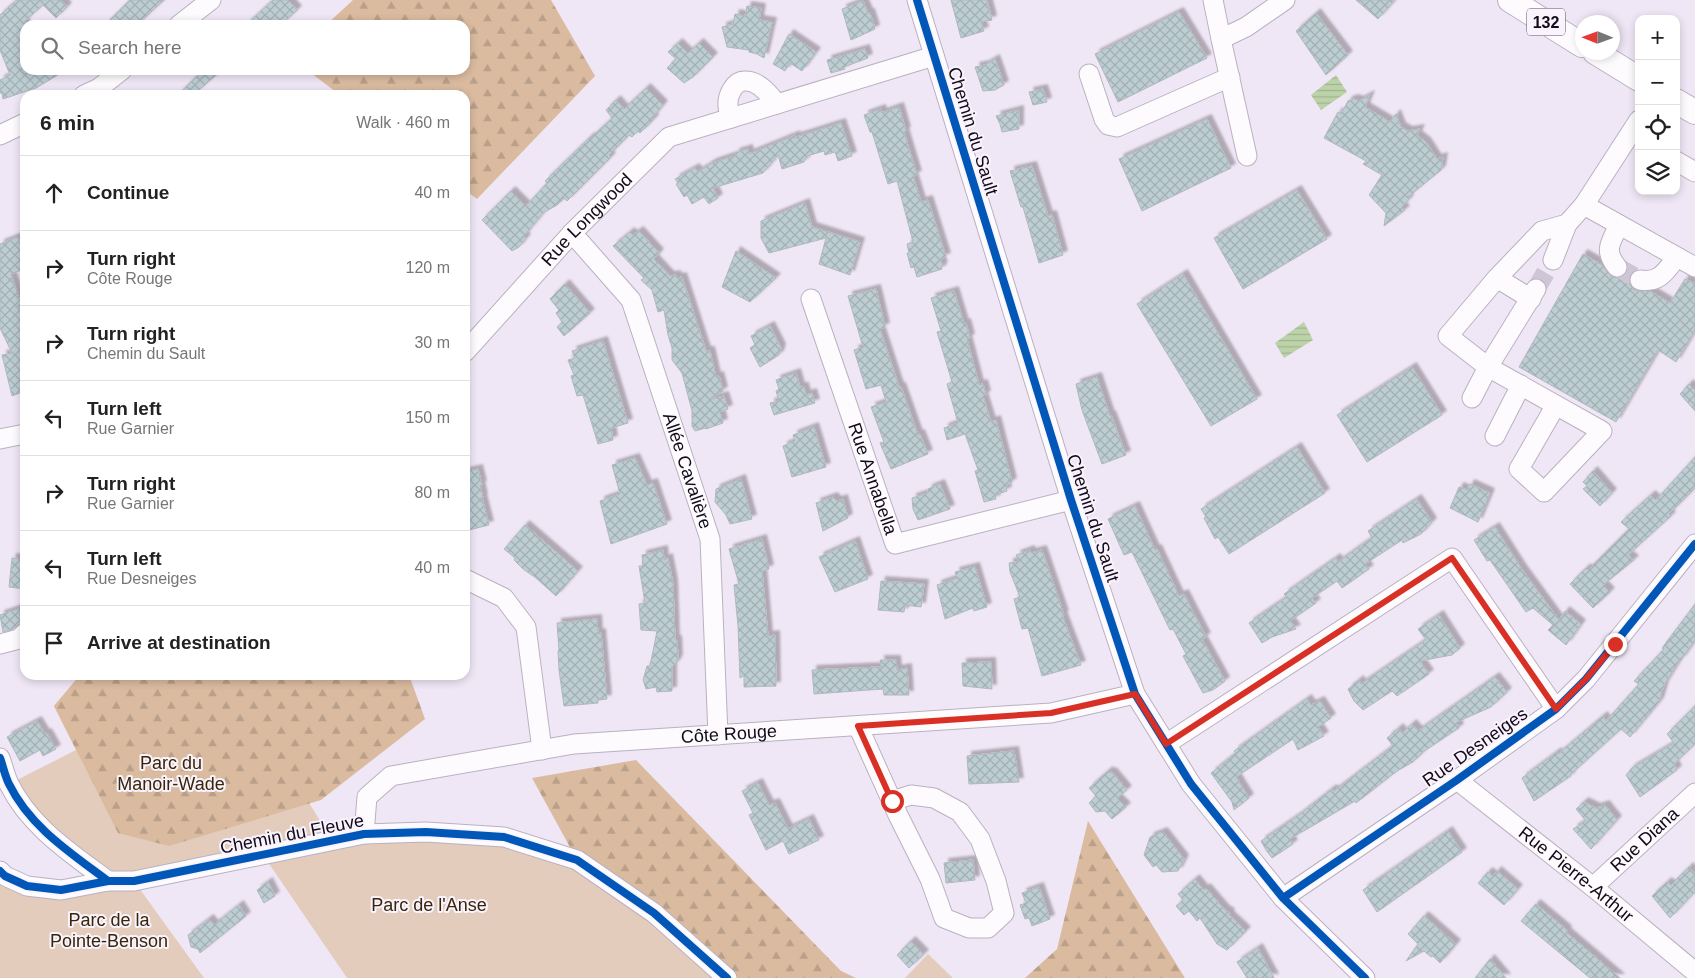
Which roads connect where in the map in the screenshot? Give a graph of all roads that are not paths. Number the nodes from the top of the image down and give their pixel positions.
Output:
1 (211, 0) edge
2 (917, 0) edge
3 (1212, 0) edge
4 (1285, 0) edge
5 (1510, 0) edge
6 (185, 20) edge
7 (1221, 39) junction
8 (1575, 41) edge
9 (934, 56) junction
10 (1608, 60) edge
11 (1089, 74) dead end
12 (116, 75) edge
13 (1230, 77) junction
14 (1635, 77) edge
15 (95, 90) edge
16 (1680, 103) edge
17 (777, 104) junction
18 (1695, 112) edge
19 (731, 118) junction
20 (20, 125) edge
21 (1635, 133) edge
22 (0, 135) edge
23 (1247, 156) dead end
24 (1680, 164) edge
25 (1695, 172) edge
26 (1584, 206) junction
27 (1567, 224) junction
28 (1619, 225) junction
29 (572, 233) junction
30 (1677, 257) junction
31 (1552, 260) tunnel mouth
32 (1617, 267) tunnel mouth
33 (1695, 267) edge
34 (1497, 278) junction
35 (1640, 280) tunnel mouth
36 (811, 299) dead end
37 (470, 346) edge
38 (1488, 367) junction
39 (1521, 385) junction
40 (1472, 398) dead end
41 (1556, 405) junction
42 (20, 435) edge
43 (1495, 436) dead end
44 (0, 439) edge
45 (1071, 500) junction
46 (1695, 544) edge
47 (470, 581) edge
48 (20, 638) edge
49 (0, 644) edge
50 (1135, 694) junction
51 (1556, 709) junction
52 (858, 726) junction
53 (718, 735) junction
54 (1166, 744) junction
55 (542, 750) junction
56 (0, 758) edge
57 (1457, 780) junction
58 (1695, 792) edge
59 (892, 801) junction
60 (364, 834) junction
61 (0, 871) edge
62 (108, 881) junction
63 (1593, 887) junction
64 (1283, 898) junction
65 (1695, 972) edge
66 (727, 978) edge
67 (1365, 978) edge

1 - 6 street
2 - 9 street, Chemin du Sault
3 - 7 street
4 - 7 street
5 - 8 main road, 132
7 - 13 street
9 - 17 street, Rue Longwood
9 - 45 street, Chemin du Sault
10 - 14 main road
11 - 13 street
12 - 15 street
13 - 23 street
16 - 18 main road
17 - 19 street, Rue Longwood
17 - 19 street
19 - 29 street, Rue Longwood
20 - 22 street
21 - 26 street
24 - 25 street
26 - 27 street
26 - 28 street
27 - 31 street
27 - 34 street
28 - 30 street
28 - 32 street
29 - 37 street, Rue Longwood
29 - 53 street, Allée Cavalière
30 - 33 street
30 - 35 street
34 - 38 street
34 - 38 street
36 - 45 street, Rue Annabella
38 - 39 street
38 - 40 street
39 - 41 street
39 - 43 street
41 - 41 street
42 - 44 street
45 - 50 street, Chemin du Sault
46 - 51 street, Rue Desneiges
47 - 55 street
48 - 49 street
50 - 52 street, Côte Rouge
50 - 54 street, Chemin du Sault
51 - 54 street
51 - 57 street, Rue Desneiges
52 - 53 street, Côte Rouge
52 - 59 street
53 - 55 street, Côte Rouge
54 - 64 street, Chemin du Sault
55 - 60 street, Côte Rouge
56 - 62 street
57 - 63 street, Rue Pierre-Arthur
57 - 64 street, Rue Desneiges
58 - 63 street, Rue Diana
59 - 59 street
60 - 62 street, Chemin du Fleuve
60 - 66 street, Chemin du Fleuve
61 - 62 street, Chemin du Fleuve
63 - 65 street, Rue Pierre-Arthur
64 - 67 street, Chemin du Sault

